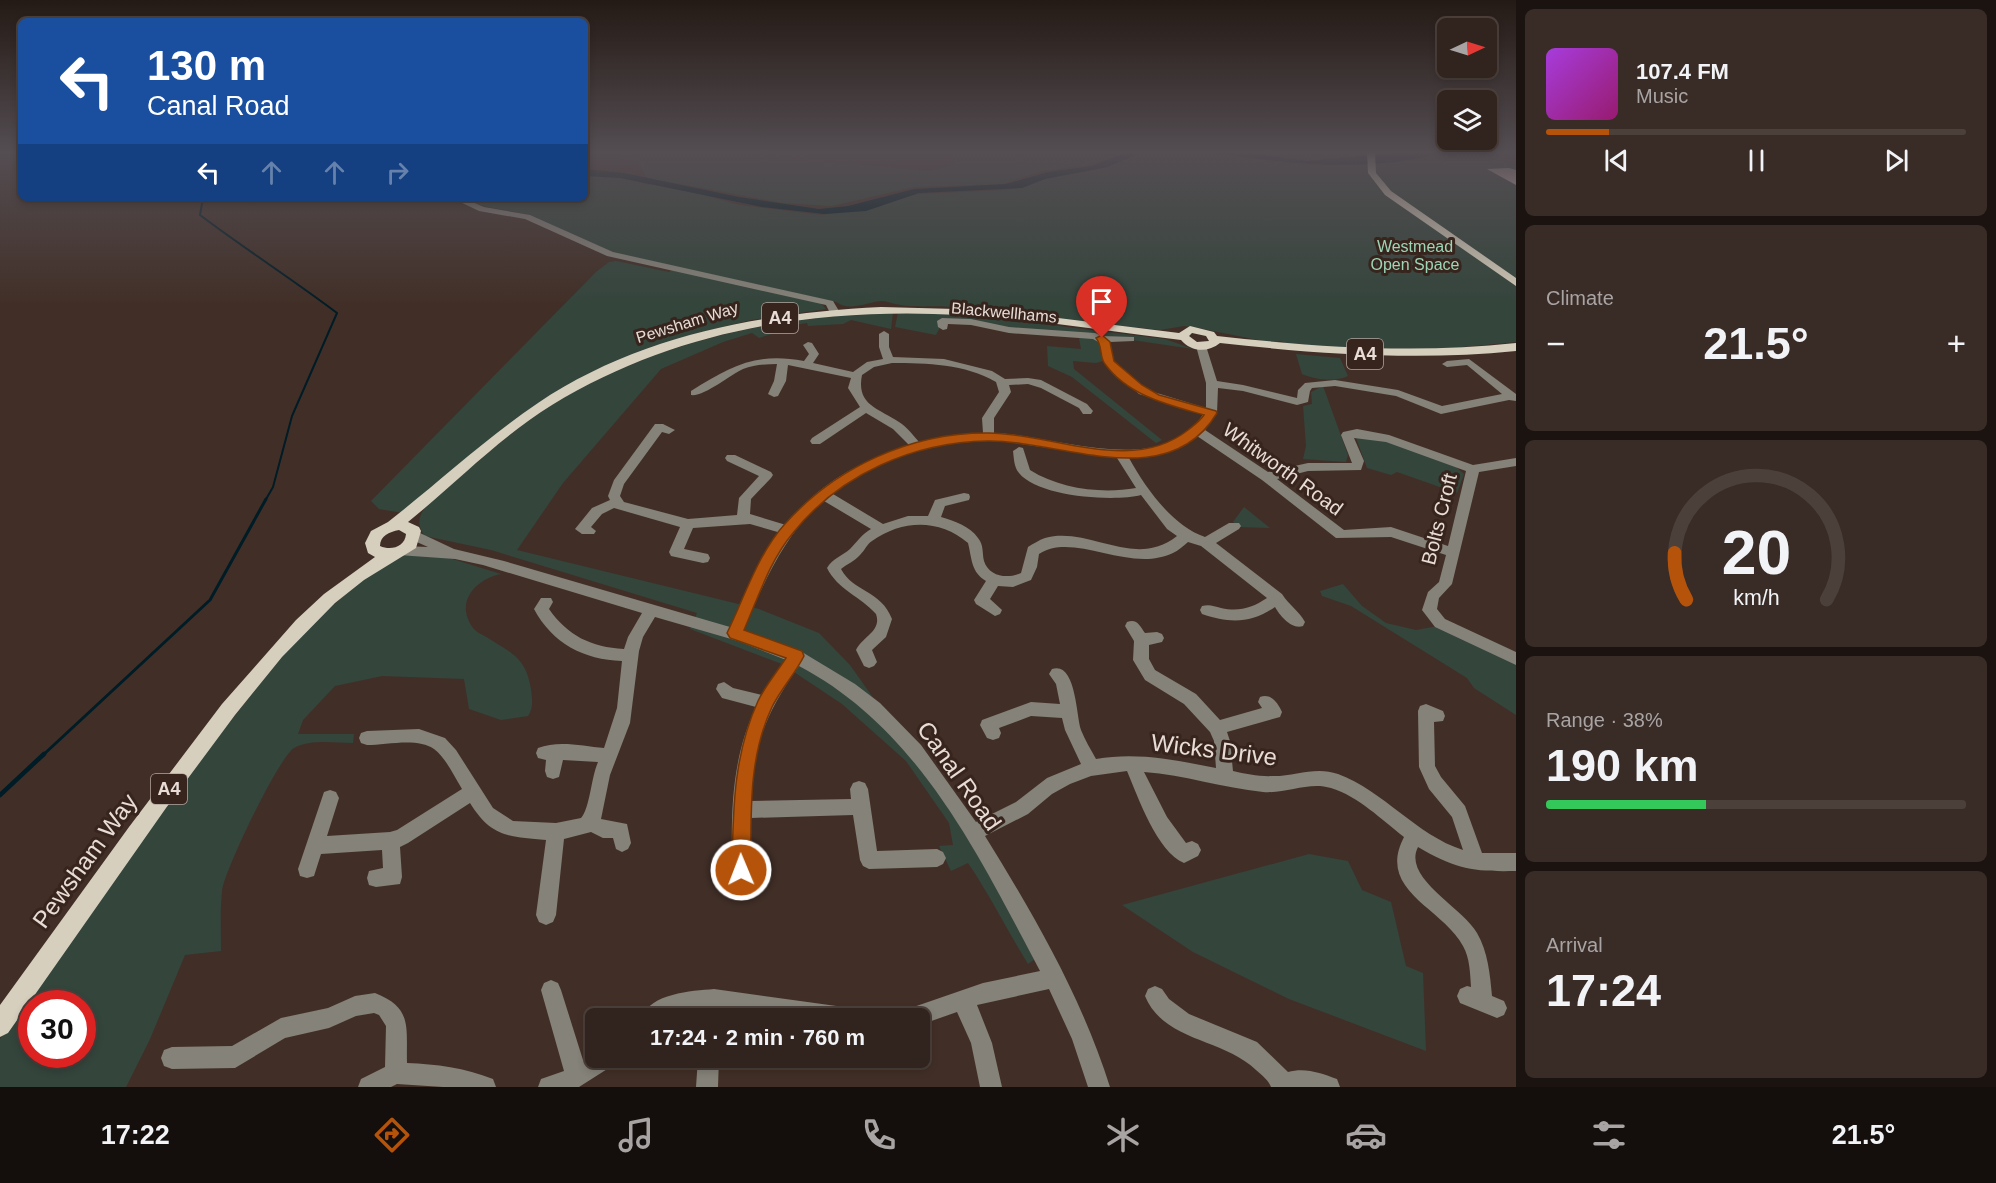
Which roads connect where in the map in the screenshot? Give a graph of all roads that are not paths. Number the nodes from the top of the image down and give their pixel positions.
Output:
1 (471, 204) edge
2 (1403, 204) edge
3 (1516, 283) edge
4 (834, 311) junction
5 (943, 327) dead end
6 (885, 334) dead end
7 (1183, 337) junction
8 (1103, 339) junction
9 (1130, 339) dead end
10 (1215, 339) junction
11 (808, 345) dead end
12 (1201, 346) junction
13 (1516, 347) edge
14 (888, 359) junction
15 (1481, 361) dead end
16 (783, 362) junction
17 (1469, 362) junction
18 (1448, 364) dead end
19 (807, 365) junction
20 (856, 376) junction
21 (1003, 382) junction
22 (1212, 384) junction
23 (703, 390) dead end
24 (778, 391) dead end
25 (1513, 397) edge
26 (867, 408) junction
27 (1088, 408) dead end
28 (1211, 413) junction
29 (663, 427) dead end
30 (1198, 431) junction
31 (990, 437) junction
32 (816, 441) dead end
33 (916, 446) junction
34 (1122, 455) junction
35 (1016, 457) dead end
36 (731, 458) dead end
37 (1516, 462) edge
38 (1472, 469) junction
39 (1266, 477) junction
40 (1145, 490) junction
41 (823, 494) junction
42 (426, 501) junction
43 (962, 501) dead end
44 (616, 502) junction
45 (743, 518) junction
46 (933, 520) junction
47 (688, 524) junction
48 (393, 526) junction
49 (583, 529) dead end
50 (882, 529) junction
51 (787, 530) junction
52 (1232, 530) dead end
53 (413, 532) junction
54 (1186, 536) junction
55 (1206, 543) junction
56 (373, 549) junction
57 (1451, 552) junction
58 (397, 553) junction
59 (455, 554) junction
60 (703, 558) dead end
61 (361, 572) junction
62 (995, 580) junction
63 (1277, 598) junction
64 (538, 606) dead end
65 (652, 610) junction
66 (995, 610) dead end
67 (1217, 616) dead end
68 (1298, 622) dead end
69 (1132, 626) dead end
70 (735, 633) junction
71 (1157, 638) dead end
72 (1141, 640) junction
73 (629, 655) junction
74 (797, 656) junction
75 (1516, 659) edge
76 (869, 662) dead end
77 (1064, 678) dead end
78 (726, 695) dead end
79 (1266, 702) dead end
80 (766, 703) junction
81 (1068, 711) junction
82 (1437, 716) dead end
83 (1217, 728) junction
84 (993, 733) dead end
85 (374, 742) dead end
86 (607, 756) junction
87 (1133, 765) junction
88 (1092, 768) junction
89 (553, 771) dead end
90 (1225, 776) junction
91 (472, 792) junction
92 (330, 798) dead end
93 (741, 810) junction
94 (590, 823) junction
95 (556, 832) junction
96 (972, 833) junction
97 (625, 834) dead end
98 (1414, 836) junction
99 (390, 841) junction
100 (315, 845) junction
101 (1189, 856) dead end
102 (928, 862) dead end
103 (1516, 862) edge
104 (1478, 863) junction
105 (737, 864) dead end
106 (307, 869) dead end
107 (392, 877) dead end
108 (546, 915) dead end
109 (1055, 978) junction
110 (551, 990) dead end
111 (1155, 996) dead end
112 (963, 1002) junction
113 (1482, 1002) dead end
114 (666, 1008) edge
115 (708, 1008) edge
116 (930, 1012) edge
117 (0, 1025) edge
118 (172, 1058) dead end
119 (590, 1068) edge
120 (708, 1068) edge
121 (396, 1073) junction
122 (577, 1077) junction
123 (1283, 1086) edge
124 (369, 1087) edge
125 (485, 1087) edge
126 (549, 1087) edge
127 (707, 1087) edge
128 (991, 1087) edge
129 (1100, 1087) edge
130 (1329, 1087) edge

1 - 4 street
2 - 3 main road
4 - 7 main road, Pewsham Way / A4
4 - 42 main road, Pewsham Way / A4
5 - 8 street, Blackwellhams
6 - 14 street
7 - 10 main road, A4
7 - 12 main road, A4
8 - 9 street, Blackwellhams
8 - 28 street
10 - 12 main road
10 - 13 main road, A4
11 - 19 street
12 - 22 street
14 - 20 street
14 - 21 street
15 - 17 street
16 - 19 street
16 - 23 street
16 - 24 street
17 - 18 street
17 - 25 street
19 - 20 street
20 - 26 street
21 - 27 street
21 - 31 street
22 - 25 street
22 - 28 street
26 - 32 street
26 - 33 street
28 - 30 street
29 - 44 street
30 - 34 street
30 - 39 street, Whitworth Road
31 - 33 street
31 - 34 street
33 - 41 street
34 - 40 street
35 - 40 street
36 - 45 street
37 - 38 street, Bolts Croft
38 - 39 street
38 - 57 street, Bolts Croft
39 - 57 street, Whitworth Road
40 - 54 street
41 - 50 street
41 - 51 street
42 - 48 main road, Pewsham Way / A4
42 - 53 main road, Pewsham Way / A4
43 - 46 street
44 - 47 street
44 - 49 street
45 - 47 street
45 - 51 street
46 - 50 street
46 - 62 street
47 - 60 street
48 - 53 main road
48 - 56 main road, A4
50 - 76 street
51 - 70 street
52 - 55 street
53 - 58 main road, A4
53 - 59 street, Canal Road
54 - 55 street
54 - 62 street
55 - 63 street
56 - 58 main road
56 - 61 main road, Pewsham Way / A4
57 - 75 street, Bolts Croft
58 - 59 street, Canal Road
58 - 61 main road, Pewsham Way / A4
59 - 65 street, Canal Road
61 - 117 main road, Pewsham Way / A4
62 - 66 street
63 - 67 street
63 - 68 street
64 - 73 street
65 - 70 street, Canal Road
65 - 73 street
69 - 72 street
70 - 74 street, Canal Road
71 - 72 street
72 - 83 street
73 - 86 street
74 - 80 street
74 - 96 street, Canal Road
77 - 81 street
78 - 80 street
79 - 83 street
80 - 93 street
81 - 84 street
81 - 88 street
82 - 104 street
83 - 90 street
85 - 91 street
86 - 89 street
86 - 94 street
87 - 88 street, Wicks Drive
87 - 90 street, Wicks Drive
87 - 101 street
88 - 96 street, Wicks Drive
90 - 98 street, Wicks Drive
91 - 95 street
91 - 99 street
92 - 100 street
93 - 102 street
93 - 105 street
94 - 95 street
94 - 97 street
95 - 108 street
96 - 109 street, Canal Road
98 - 104 street, Wicks Drive
98 - 113 street
99 - 100 street
99 - 107 street
100 - 106 street
103 - 104 street, Wicks Drive
109 - 112 street
109 - 129 street, Canal Road
110 - 122 street
111 - 123 street
112 - 116 street
112 - 128 street
114 - 115 street
118 - 121 street
119 - 122 street
120 - 127 street
121 - 124 street
121 - 125 street
122 - 126 street
123 - 130 street

